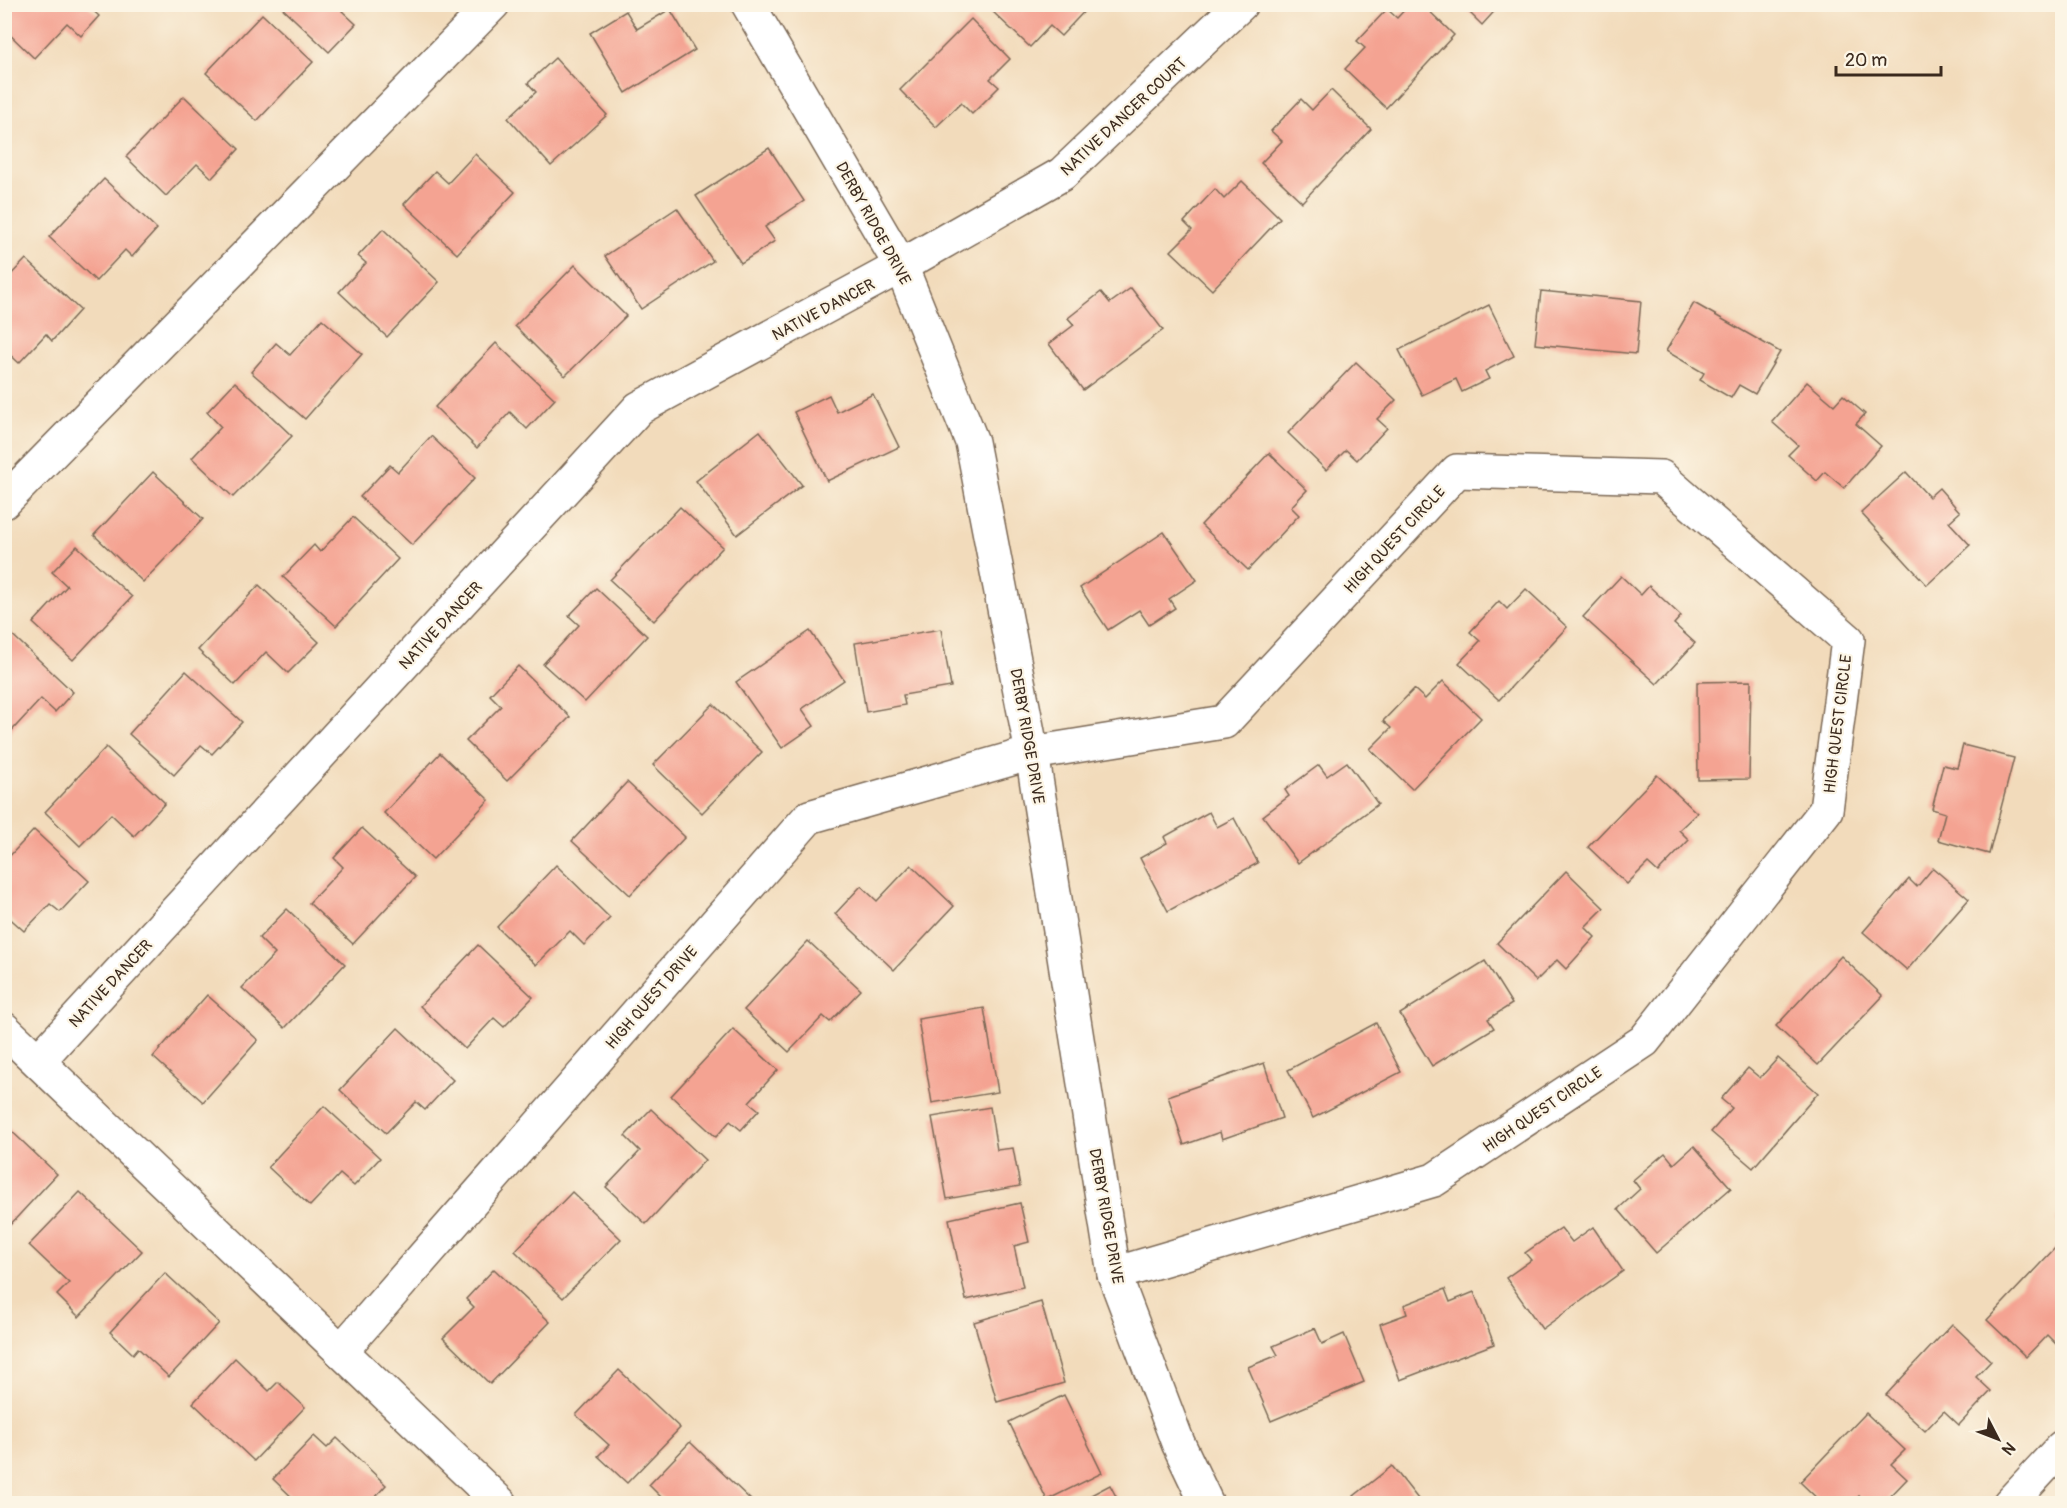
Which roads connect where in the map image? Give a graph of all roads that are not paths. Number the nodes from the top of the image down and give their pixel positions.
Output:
1 (493, 4) edge
2 (748, 4) edge
3 (1241, 4) edge
4 (901, 266) junction
5 (4, 502) edge
6 (1032, 753) junction
7 (4, 1029) edge
8 (38, 1061) junction
9 (1114, 1274) junction
10 (341, 1351) junction
11 (2062, 1447) edge
12 (501, 1503) edge
13 (1207, 1503) edge
14 (2009, 1503) edge

1 - 5 street
2 - 4 street, DERBY RIDGE DRIVE
3 - 4 street, NATIVE DANCER COURT
4 - 6 street, DERBY RIDGE DRIVE
4 - 8 street, NATIVE DANCER
6 - 9 street, DERBY RIDGE DRIVE
6 - 9 street, HIGH QUEST CIRCLE
6 - 10 street, HIGH QUEST DRIVE
7 - 8 street
8 - 10 street
9 - 13 street, DERBY RIDGE DRIVE
10 - 12 street
11 - 14 street

